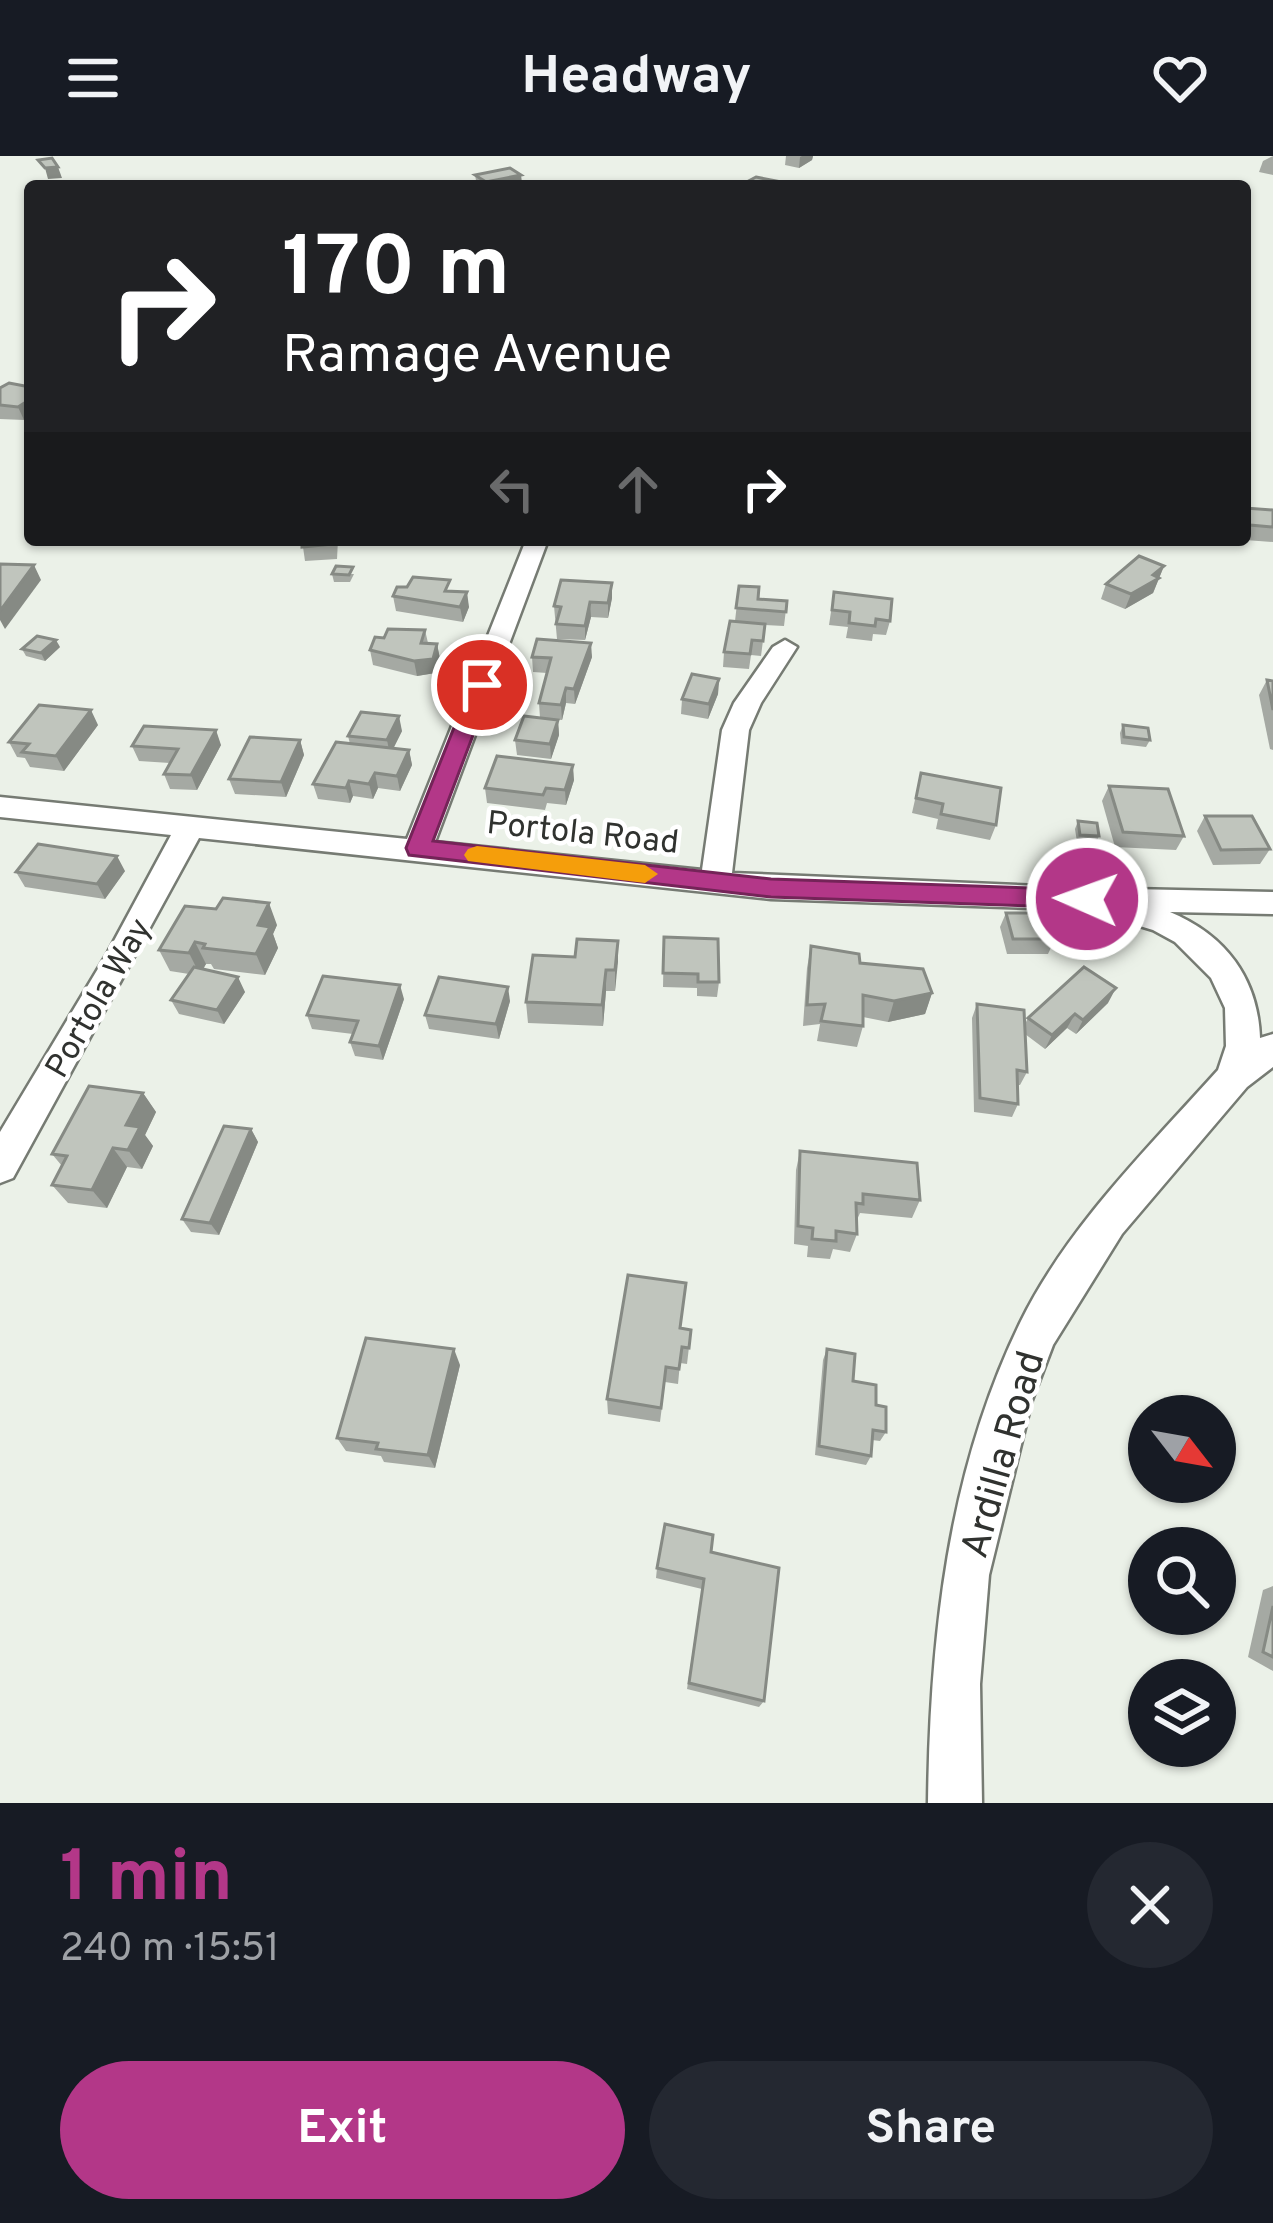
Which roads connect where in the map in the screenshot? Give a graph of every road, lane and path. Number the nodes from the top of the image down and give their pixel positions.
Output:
1 (535, 546) edge
2 (785, 647) dead end
3 (0, 807) edge
4 (190, 827) junction
5 (418, 848) junction
6 (716, 882) junction
7 (1087, 899) junction
8 (1273, 903) edge
9 (1273, 1048) edge
10 (1234, 1077) junction
11 (0, 1166) edge
12 (955, 1803) edge

1 - 5 street
2 - 6 street
3 - 4 street, Portola Road
4 - 5 street, Portola Road
4 - 11 street, Portola Way
5 - 6 street, Portola Road
6 - 7 street, Portola Road
7 - 8 street, Portola Road
7 - 10 street, Portola Road
9 - 10 street, Ardilla Road
10 - 12 street, Ardilla Road

